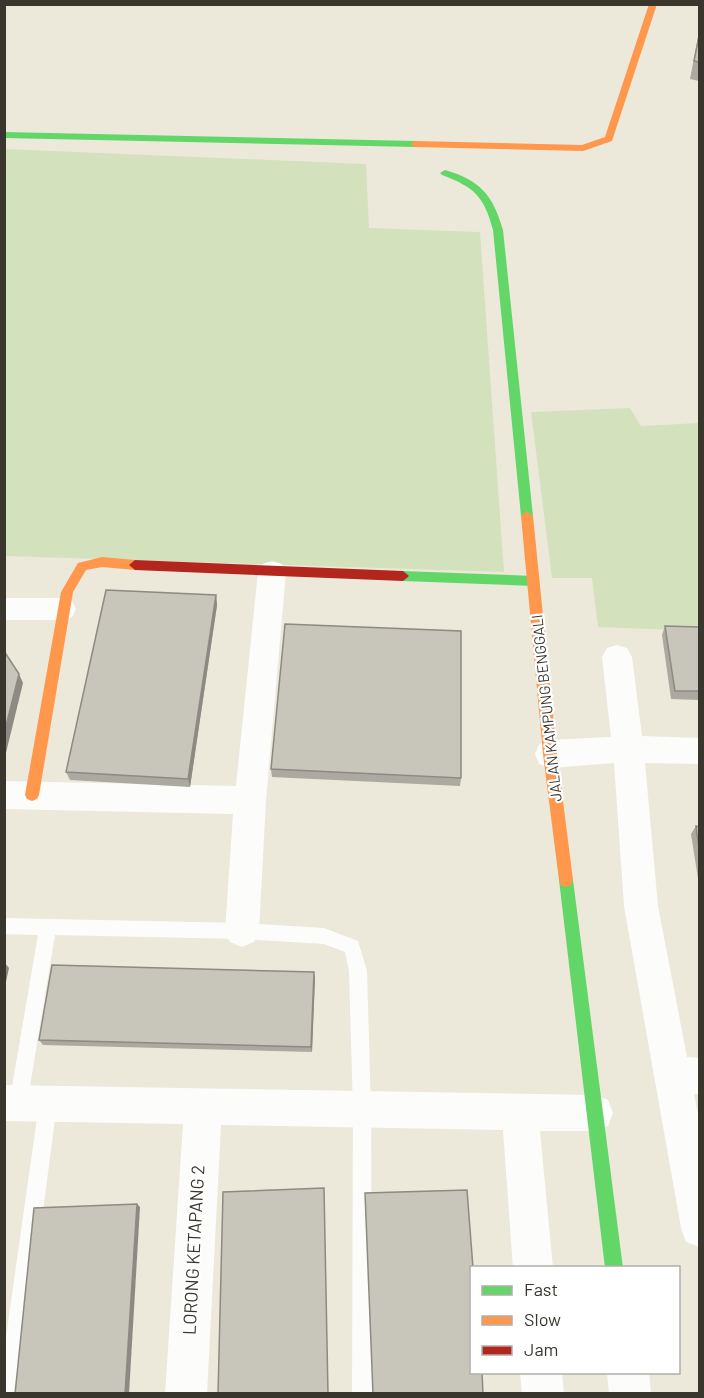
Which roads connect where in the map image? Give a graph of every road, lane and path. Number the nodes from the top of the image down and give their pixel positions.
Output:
1 (653, 4) edge
2 (4, 135) edge
3 (445, 173) dead end
4 (272, 572) junction
5 (534, 581) junction
6 (4, 609) edge
7 (63, 609) junction
8 (617, 657) dead end
9 (628, 749) junction
10 (699, 752) edge
11 (550, 754) junction
12 (18, 795) edge
13 (250, 800) junction
14 (4, 926) edge
15 (48, 927) junction
16 (242, 931) junction
17 (686, 1075) edge
18 (23, 1104) edge
19 (203, 1107) junction
20 (362, 1110) junction
21 (520, 1112) junction
22 (595, 1113) junction
23 (699, 1228) edge
24 (533, 1266) edge
25 (614, 1266) edge
26 (541, 1374) edge
27 (628, 1374) edge
28 (9, 1394) edge
29 (186, 1394) edge
30 (362, 1394) edge
31 (543, 1394) edge
32 (630, 1394) edge

1 - 2 street
3 - 5 street, JALAN KAMPUNG BENGGALI
4 - 5 street
4 - 7 street
4 - 13 street
5 - 11 street, JALAN KAMPUNG BENGGALI
6 - 7 street
7 - 12 street
8 - 9 street
9 - 10 street
9 - 11 street
9 - 17 street
11 - 22 street, JALAN KAMPUNG BENGGALI
12 - 13 street
13 - 16 street
14 - 15 lane
15 - 16 lane
15 - 18 lane
16 - 20 lane
17 - 23 street
18 - 19 street
18 - 28 lane
19 - 20 street
19 - 29 street, LORONG KETAPANG 2
20 - 21 street
20 - 30 lane
21 - 22 street
21 - 24 street
22 - 25 street, JALAN KAMPUNG BENGGALI
26 - 31 street
27 - 32 street

